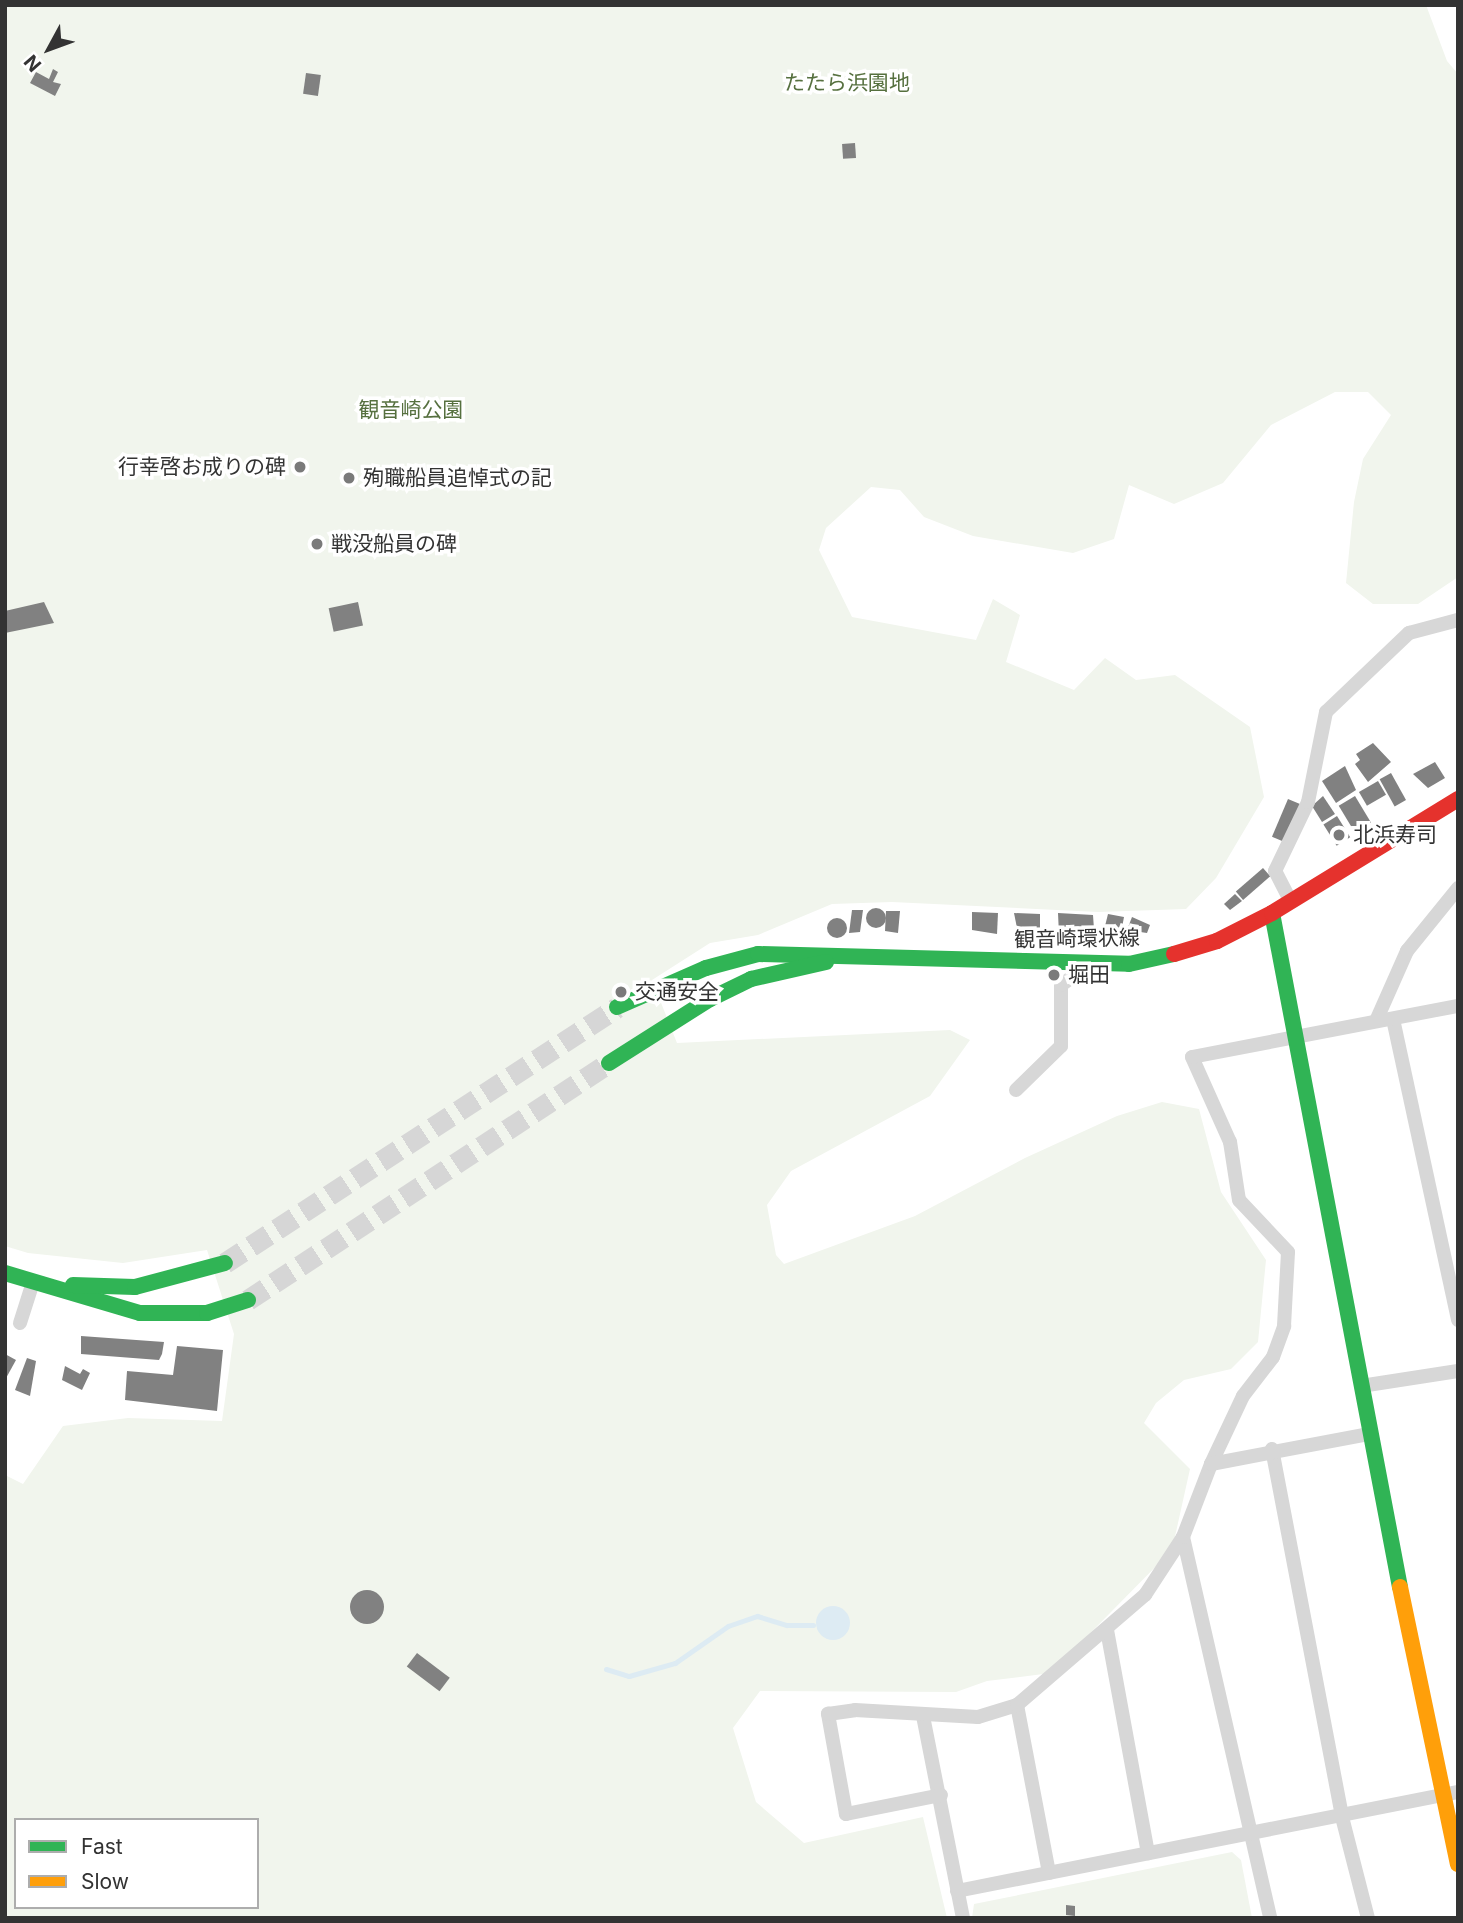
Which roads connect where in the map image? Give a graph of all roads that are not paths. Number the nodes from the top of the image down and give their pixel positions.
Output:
1 (1458, 620) edge
2 (1458, 799) edge
3 (1458, 888) edge
4 (1291, 902) junction
5 (1272, 913) junction
6 (866, 955) junction
7 (1073, 963) junction
8 (1458, 1006) edge
9 (617, 1007) tunnel mouth
10 (1393, 1019) junction
11 (1376, 1021) junction
12 (1297, 1037) junction
13 (609, 1063) tunnel mouth
14 (1016, 1090) dead end
15 (225, 1263) tunnel mouth
16 (5, 1273) edge
17 (33, 1282) junction
18 (248, 1300) tunnel mouth
19 (1458, 1320) edge
20 (20, 1323) dead end
21 (1458, 1371) edge
22 (1361, 1386) junction
23 (1368, 1434) junction
24 (1272, 1449) junction
25 (1211, 1464) junction
26 (1183, 1537) junction
27 (1107, 1630) junction
28 (1017, 1705) junction
29 (923, 1716) junction
30 (1458, 1792) edge
31 (941, 1795) junction
32 (1440, 1796) junction
33 (1342, 1817) junction
34 (1249, 1833) junction
35 (1148, 1853) junction
36 (1458, 1864) edge
37 (1049, 1873) junction
38 (957, 1891) junction
39 (963, 1918) edge
40 (1270, 1918) edge
41 (1368, 1918) edge

1 - 4 street
2 - 4 main road, 観音崎環状線
3 - 11 street
4 - 5 main road, 観音崎環状線
5 - 7 main road, 観音崎環状線
5 - 12 main road
6 - 7 main road, 観音崎環状線
6 - 9 main road, 観音崎環状線
6 - 13 main road, 観音崎環状線
7 - 14 street
8 - 10 street
10 - 11 street
10 - 19 street
11 - 12 street
12 - 22 main road
12 - 25 street
15 - 17 main road
16 - 17 main road
17 - 18 main road
17 - 20 street
21 - 22 street
22 - 23 main road
23 - 24 street
23 - 32 main road
24 - 25 street
24 - 33 street
25 - 26 street
26 - 27 street
26 - 34 street
27 - 28 street
27 - 35 street
28 - 29 street
28 - 37 street
29 - 31 street
29 - 31 street
30 - 32 street
31 - 38 street
32 - 33 street
32 - 36 main road
33 - 34 street
33 - 41 street
34 - 35 street
34 - 40 street
35 - 37 street
37 - 38 street
38 - 39 street

